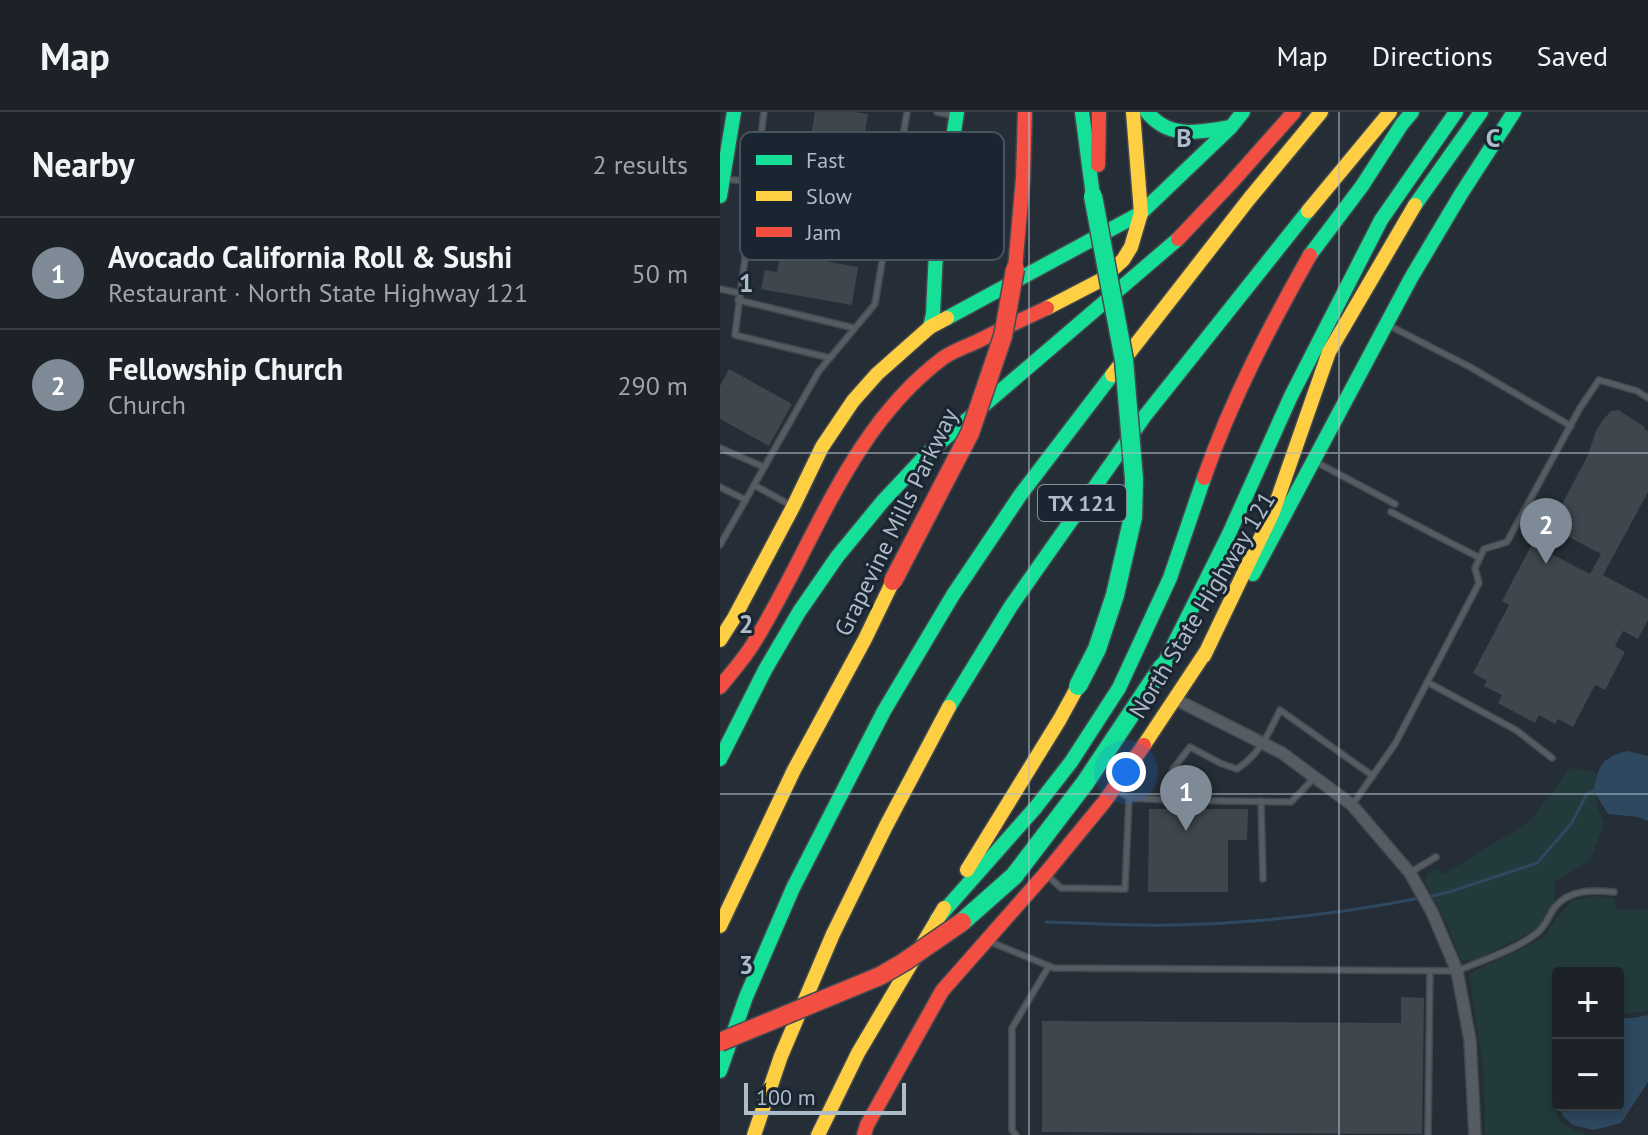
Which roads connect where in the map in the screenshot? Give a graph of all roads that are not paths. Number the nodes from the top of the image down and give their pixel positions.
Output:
1 (734, 112) edge
2 (764, 112) edge
3 (907, 112) edge
4 (937, 112) edge
5 (1025, 112) edge
6 (1082, 112) edge
7 (1099, 112) edge
8 (1133, 112) edge
9 (1147, 112) edge
10 (1243, 112) edge
11 (1294, 112) edge
12 (1321, 112) edge
13 (1390, 112) edge
14 (1412, 112) edge
15 (1456, 112) edge
16 (1481, 112) edge
17 (1514, 112) edge
18 (956, 114) edge
19 (1231, 127) junction
20 (761, 132) edge
21 (904, 132) edge
22 (721, 187) edge
23 (1093, 196) junction
24 (1141, 213) junction
25 (743, 260) edge
26 (882, 260) edge
27 (936, 260) edge
28 (720, 289) edge
29 (738, 297) junction
30 (1387, 324) junction
31 (930, 327) junction
32 (855, 328) junction
33 (830, 358) junction
34 (1647, 396) edge
35 (1571, 426) junction
36 (720, 448) edge
37 (1315, 461) junction
38 (764, 467) junction
39 (754, 485) junction
40 (720, 487) edge
41 (746, 500) junction
42 (1395, 504) dead end
43 (793, 507) junction
44 (1391, 512) dead end
45 (720, 545) edge
46 (1480, 558) junction
47 (720, 640) edge
48 (1204, 656) junction
49 (1427, 682) junction
50 (720, 687) edge
51 (1175, 699) junction
52 (1264, 744) junction
53 (1552, 758) dead end
54 (720, 759) edge
55 (1373, 776) junction
56 (1315, 778) junction
57 (1121, 794) junction
58 (1166, 800) junction
59 (1261, 801) junction
60 (1352, 805) junction
61 (1436, 857) dead end
62 (1410, 873) junction
63 (1045, 874) junction
64 (1263, 879) dead end
65 (1614, 892) dead end
66 (937, 919) junction
67 (720, 926) edge
68 (987, 941) junction
69 (1049, 966) junction
70 (1430, 971) junction
71 (1457, 971) junction
72 (720, 1042) edge
73 (720, 1071) edge
74 (754, 1135) edge
75 (818, 1135) edge
76 (864, 1135) edge
77 (1016, 1135) edge
78 (1428, 1135) edge
79 (1475, 1135) edge

1 - 22 main road
2 - 20 lane
3 - 21 lane
4 - 18 lane
5 - 67 main road, Grapevine Mills Parkway, bridge
6 - 23 main road
7 - 23 main road
8 - 24 main road
9 - 19 main road
10 - 19 main road
11 - 54 main road
12 - 73 main road, TX 121
13 - 74 main road, TX 121
14 - 66 main road
15 - 72 main road, bridge
16 - 48 main road
17 - 30 main road, North State Highway 121
19 - 24 main road
23 - 66 main road, bridge
24 - 31 main road
24 - 50 main road
25 - 29 lane
26 - 32 lane
27 - 31 main road
28 - 29 lane
29 - 32 lane
29 - 33 lane
30 - 35 lane
30 - 37 main road, North State Highway 121
31 - 43 main road
32 - 33 lane
33 - 38 lane
34 - 35 lane
35 - 46 lane
36 - 38 lane
37 - 42 lane
37 - 48 main road, North State Highway 121
38 - 39 lane
39 - 41 lane
39 - 43 lane
40 - 41 lane
41 - 45 lane
43 - 47 main road
44 - 46 lane
46 - 49 lane
48 - 51 main road, North State Highway 121
49 - 53 lane
49 - 55 lane
51 - 52 street
51 - 57 main road, North State Highway 121
52 - 55 lane
52 - 56 street
52 - 58 lane
55 - 60 lane
56 - 59 lane
56 - 60 street
57 - 58 lane
57 - 63 main road, North State Highway 121
57 - 63 lane
58 - 59 lane
59 - 64 lane
60 - 62 street
61 - 62 lane
62 - 71 street
63 - 68 main road, North State Highway 121
65 - 71 lane
66 - 75 main road
68 - 69 lane
68 - 76 main road, North State Highway 121
69 - 70 lane
69 - 77 lane
70 - 71 lane
70 - 78 lane
71 - 79 street

